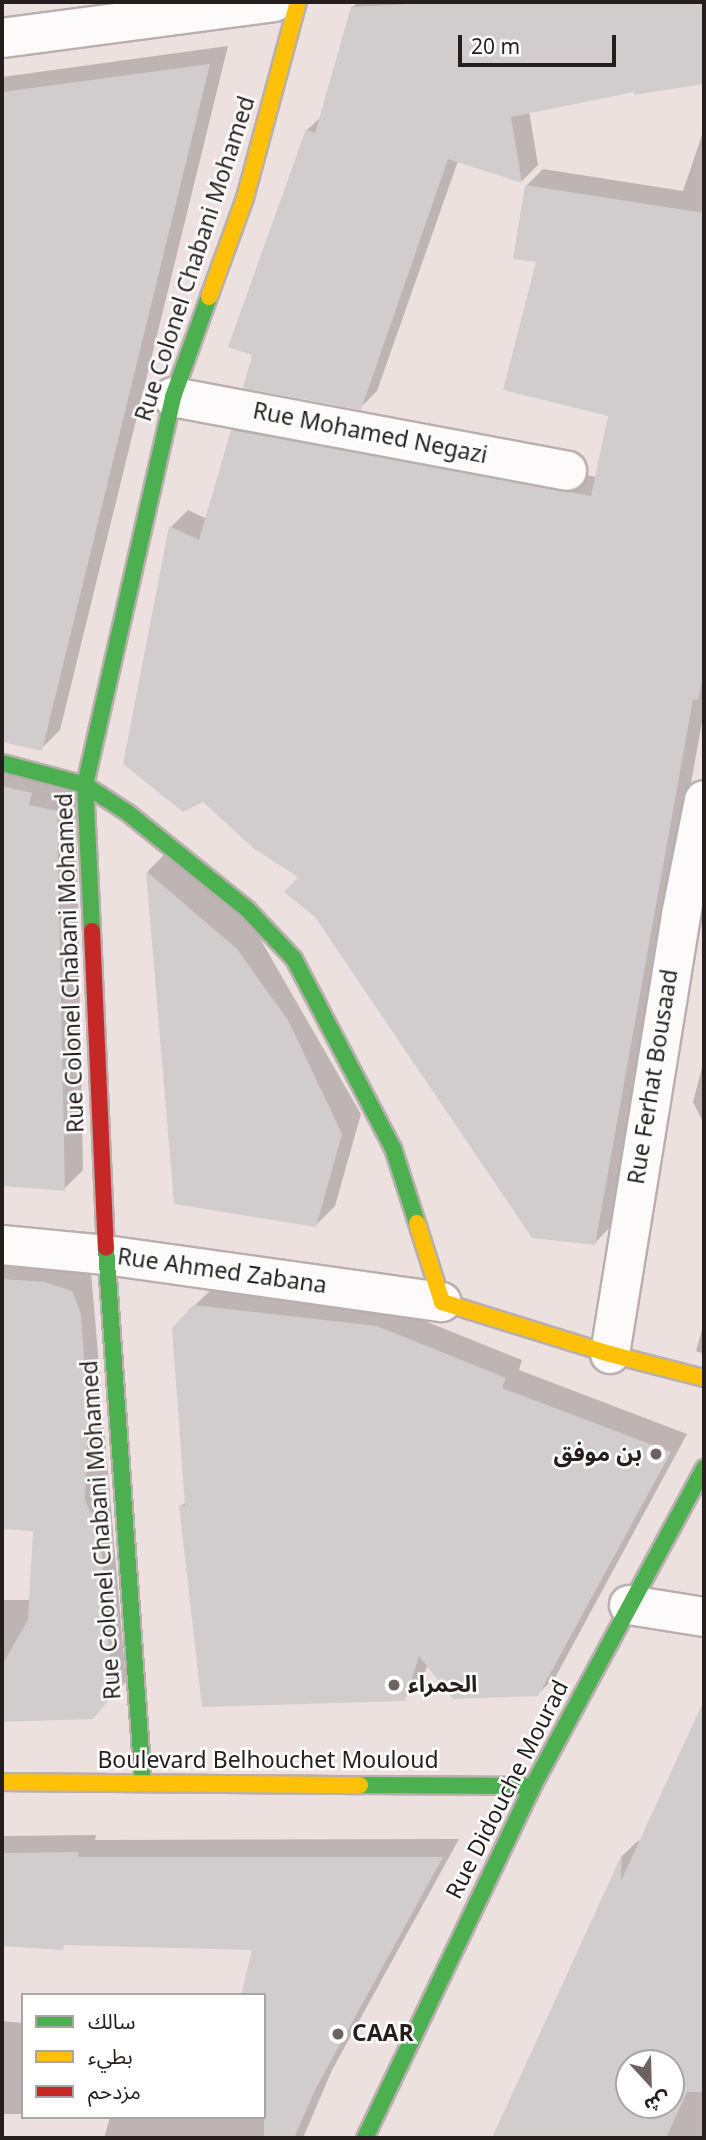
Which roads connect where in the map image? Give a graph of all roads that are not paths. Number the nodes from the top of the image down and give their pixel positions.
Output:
1 (274, 2) edge
2 (298, 2) edge
3 (2, 38) edge
4 (173, 397) junction
5 (568, 471) dead end
6 (2, 763) edge
7 (85, 785) junction
8 (704, 800) edge
9 (2, 1245) edge
10 (106, 1255) junction
11 (442, 1302) junction
12 (610, 1354) junction
13 (704, 1378) edge
14 (704, 1468) edge
15 (629, 1605) junction
16 (704, 1617) edge
17 (2, 1782) edge
18 (143, 1782) junction
19 (533, 1786) junction
20 (365, 2138) edge

1 - 3 street
2 - 4 street, Rue Colonel Chabani Mohamed
4 - 5 street, Rue Mohamed Negazi
4 - 7 street, Rue Colonel Chabani Mohamed
6 - 7 street
7 - 10 street, Rue Colonel Chabani Mohamed
7 - 11 street
8 - 12 street, Rue Ferhat Bousaad
9 - 10 street, Rue Ahmed Zabana
10 - 11 street, Rue Ahmed Zabana
10 - 18 street, Rue Colonel Chabani Mohamed
11 - 12 street
12 - 13 street
14 - 15 street, Rue Didouche Mourad
15 - 16 street
15 - 19 street, Rue Didouche Mourad
17 - 18 street, Boulevard Belhouchet Mouloud
18 - 19 street, Boulevard Belhouchet Mouloud
19 - 20 street, Rue Didouche Mourad

